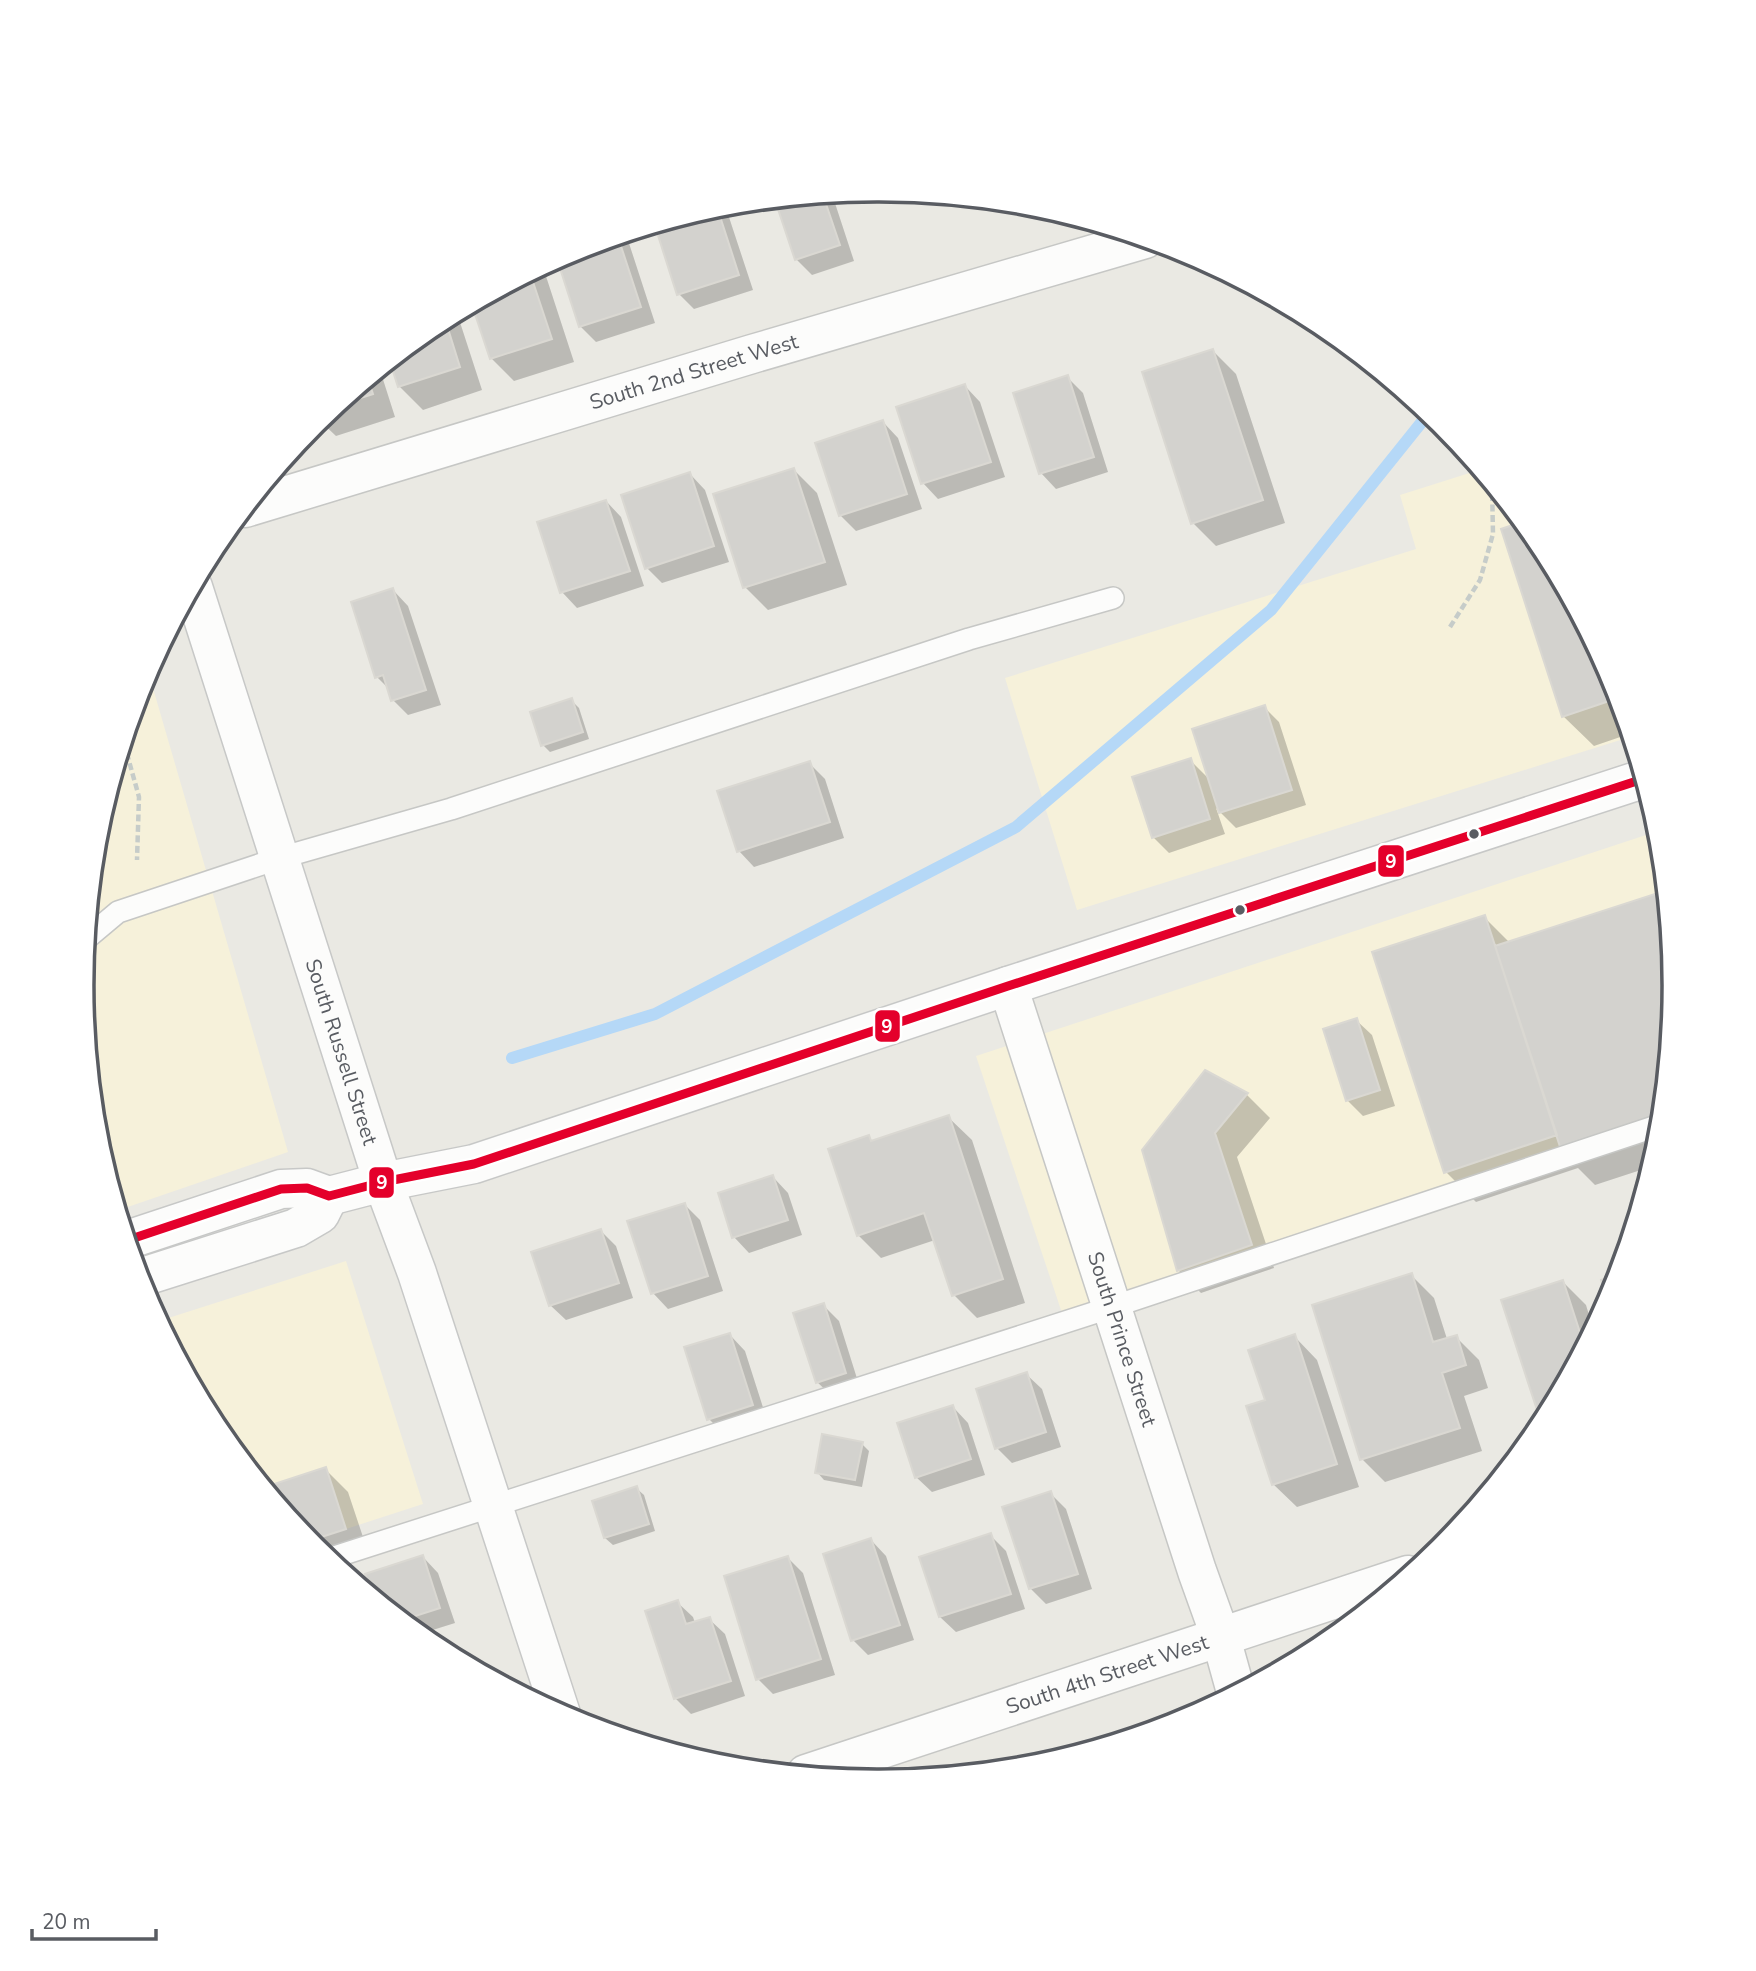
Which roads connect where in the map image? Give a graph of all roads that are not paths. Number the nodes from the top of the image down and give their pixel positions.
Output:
1 (1129, 244) edge
2 (261, 503) edge
3 (197, 598) edge
4 (1113, 598) dead end
5 (1635, 782) edge
6 (280, 859) junction
7 (96, 930) edge
8 (1008, 985) junction
9 (1648, 1129) edge
10 (383, 1182) junction
11 (329, 1196) junction
12 (136, 1237) edge
13 (150, 1274) edge
14 (1112, 1307) junction
15 (494, 1506) junction
16 (340, 1555) edge
17 (1386, 1583) edge
18 (1221, 1638) junction
19 (1234, 1683) edge
20 (556, 1699) edge
21 (827, 1767) edge

1 - 2 main road, South 2nd Street West
3 - 6 main road, South Russell Street
4 - 6 lane
5 - 8 main road
6 - 7 lane
6 - 10 main road, South Russell Street
8 - 10 main road
8 - 14 main road, South Prince Street
9 - 14 lane
10 - 11 main road
10 - 15 main road, South Russell Street
11 - 12 main road
11 - 13 main road
14 - 15 lane
14 - 18 main road, South Prince Street
15 - 16 lane
15 - 20 main road, South Russell Street
17 - 18 main road, South 4th Street West
18 - 19 main road, South Prince Street
18 - 21 main road, South 4th Street West

